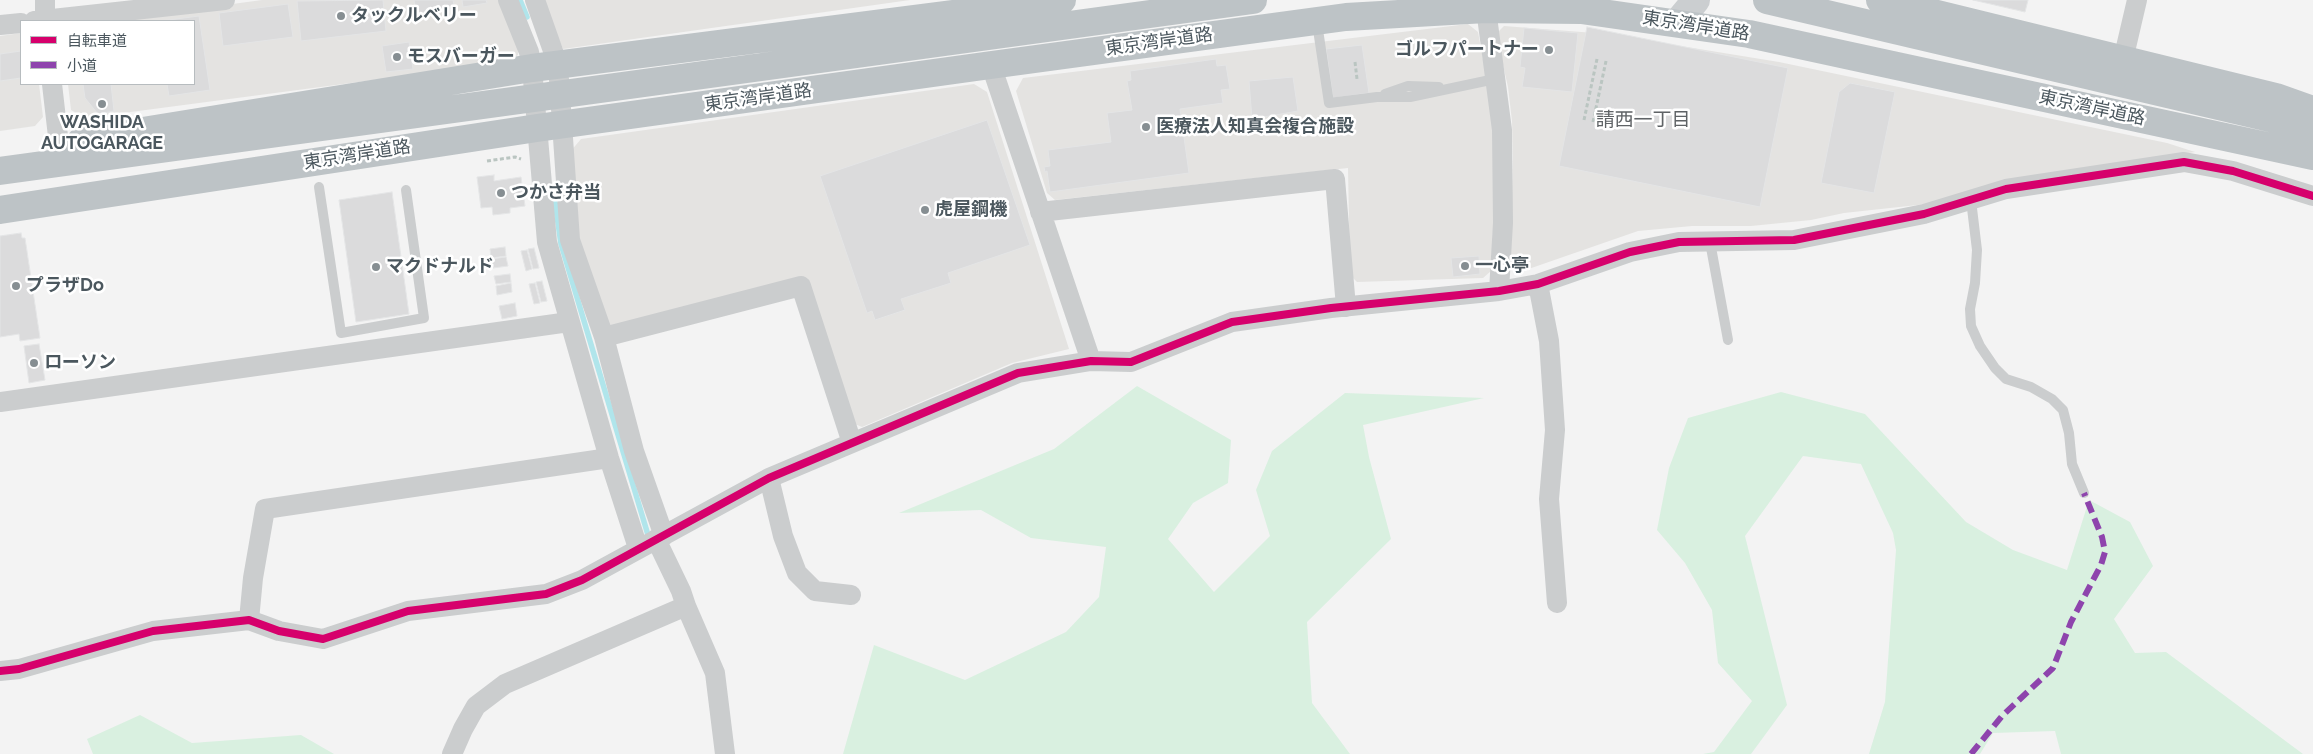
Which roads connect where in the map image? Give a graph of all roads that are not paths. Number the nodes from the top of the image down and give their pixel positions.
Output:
1 (46, 0) edge
2 (225, 0) edge
3 (508, 0) edge
4 (535, 0) edge
5 (1013, 0) edge
6 (1062, 0) edge
7 (1253, 0) edge
8 (1696, 0) edge
9 (1767, 0) edge
10 (1880, 0) edge
11 (2137, 0) edge
12 (188, 3) edge
13 (1488, 5) edge
14 (41, 20) edge
15 (49, 20) edge
16 (1316, 21) junction
17 (20, 23) edge
18 (1677, 23) junction
19 (0, 25) edge
20 (2123, 60) junction
21 (991, 65) junction
22 (545, 67) junction
23 (1495, 79) junction
24 (52, 85) edge
25 (2313, 110) edge
26 (549, 127) junction
27 (2313, 127) edge
28 (59, 144) junction
29 (0, 152) edge
30 (2313, 156) edge
31 (0, 171) edge
32 (319, 187) dead end
33 (406, 190) dead end
34 (2313, 196) edge
35 (1971, 200) junction
36 (0, 210) edge
37 (1040, 212) junction
38 (1710, 242) junction
39 (1538, 284) junction
40 (1499, 291) junction
41 (1346, 307) junction
42 (569, 322) junction
43 (604, 337) junction
44 (1728, 340) dead end
45 (1091, 360) junction
46 (0, 402) edge
47 (852, 444) junction
48 (609, 458) junction
49 (769, 478) junction
50 (2084, 493) dead end
51 (660, 537) junction
52 (638, 548) junction
53 (851, 595) dead end
54 (1557, 603) dead end
55 (686, 606) junction
56 (249, 620) junction
57 (0, 671) edge
58 (452, 754) edge
59 (725, 754) edge

1 - 14 street
2 - 12 street
3 - 22 street
4 - 22 street
5 - 22 highway
6 - 22 highway
7 - 31 highway, 東京湾岸道路
8 - 18 main road
9 - 27 highway, 東京湾岸道路
10 - 20 highway
11 - 20 street
12 - 15 street
13 - 16 highway, 東京湾岸道路
13 - 18 highway, 東京湾岸道路
13 - 23 street
16 - 21 highway, 東京湾岸道路
16 - 23 lane
17 - 19 street
18 - 30 highway, 東京湾岸道路
20 - 25 highway
21 - 26 highway, 東京湾岸道路
21 - 37 street
22 - 26 street
22 - 28 highway
23 - 40 street
24 - 28 street
26 - 36 highway, 東京湾岸道路
26 - 42 street
26 - 43 street
28 - 29 highway
32 - 33 lane
34 - 35 street
35 - 38 street
35 - 50 lane
37 - 41 street
37 - 45 street
38 - 39 street
38 - 44 lane
39 - 40 street
39 - 54 street
40 - 41 street
41 - 45 street
42 - 46 street
42 - 48 street
43 - 47 street
43 - 51 street
45 - 47 street
47 - 49 street
48 - 52 street
48 - 56 street
49 - 51 street
49 - 53 street
51 - 52 street
51 - 55 street
52 - 56 street
55 - 58 street
55 - 59 street
56 - 57 street

